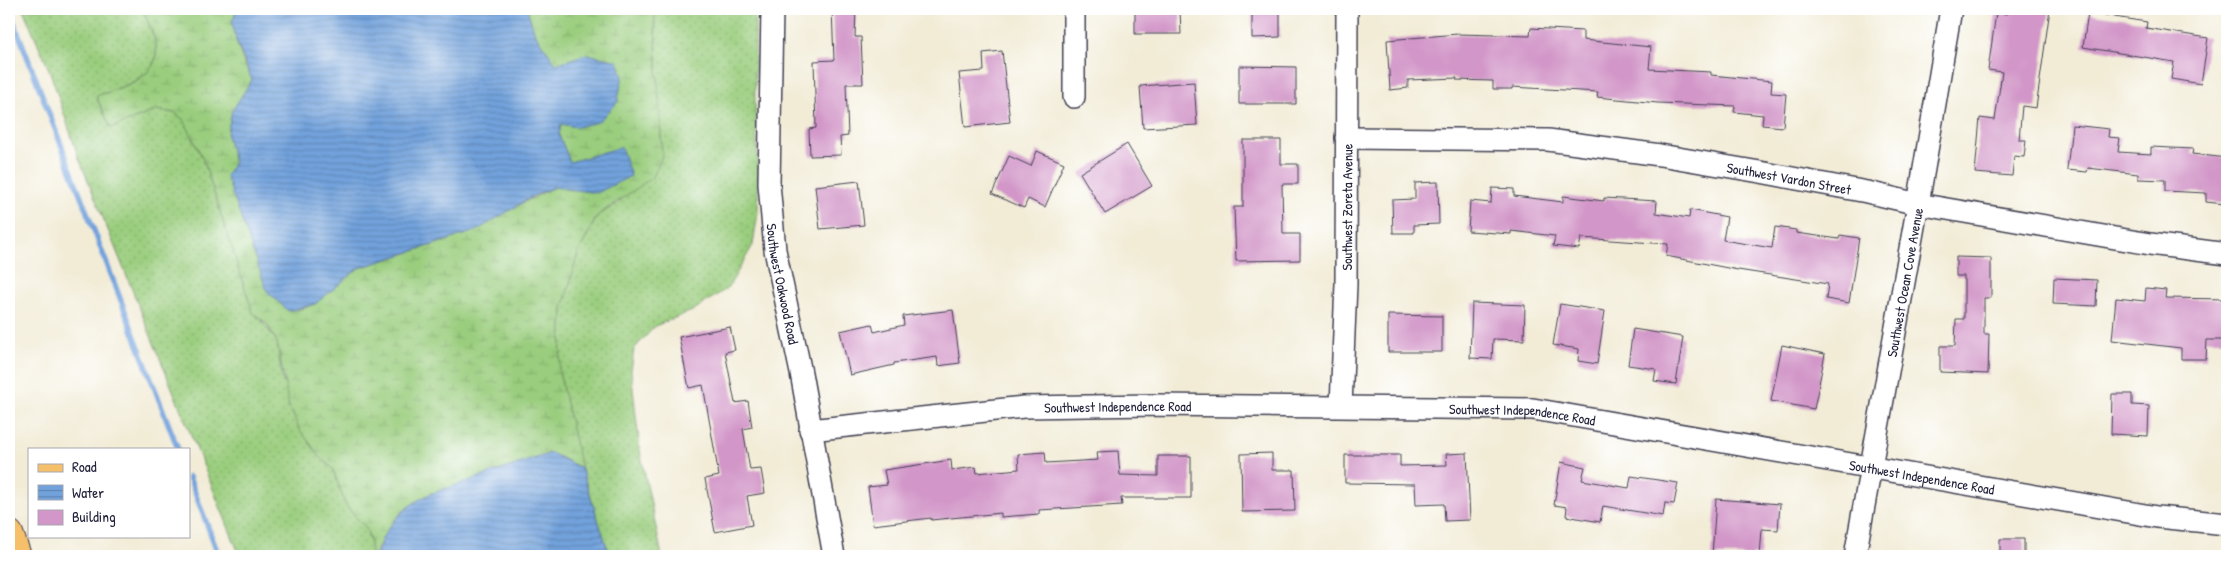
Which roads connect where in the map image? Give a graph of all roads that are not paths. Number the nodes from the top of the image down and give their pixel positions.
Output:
1 (772, 9) edge
2 (1074, 9) edge
3 (1346, 9) edge
4 (1950, 9) edge
5 (1074, 97) dead end
6 (1346, 138) junction
7 (1918, 204) junction
8 (2227, 254) edge
9 (1341, 406) junction
10 (810, 430) junction
11 (1872, 468) junction
12 (2227, 524) edge
13 (9, 534) edge
14 (17, 556) edge
15 (834, 556) edge
16 (1855, 556) edge

1 - 10 street, Southwest Oakwood Road
2 - 5 street
3 - 6 street, Southwest Zoreta Avenue
4 - 7 street, Southwest Ocean Cove Avenue
6 - 7 street, Southwest Vardon Street
6 - 9 street, Southwest Zoreta Avenue
7 - 8 street, Southwest Vardon Street
7 - 11 street, Southwest Ocean Cove Avenue
9 - 10 street, Southwest Independence Road
9 - 11 street, Southwest Independence Road
10 - 15 street, Southwest Oakwood Road
11 - 12 street, Southwest Independence Road
11 - 16 street, Southwest Ocean Cove Avenue
13 - 14 main road

